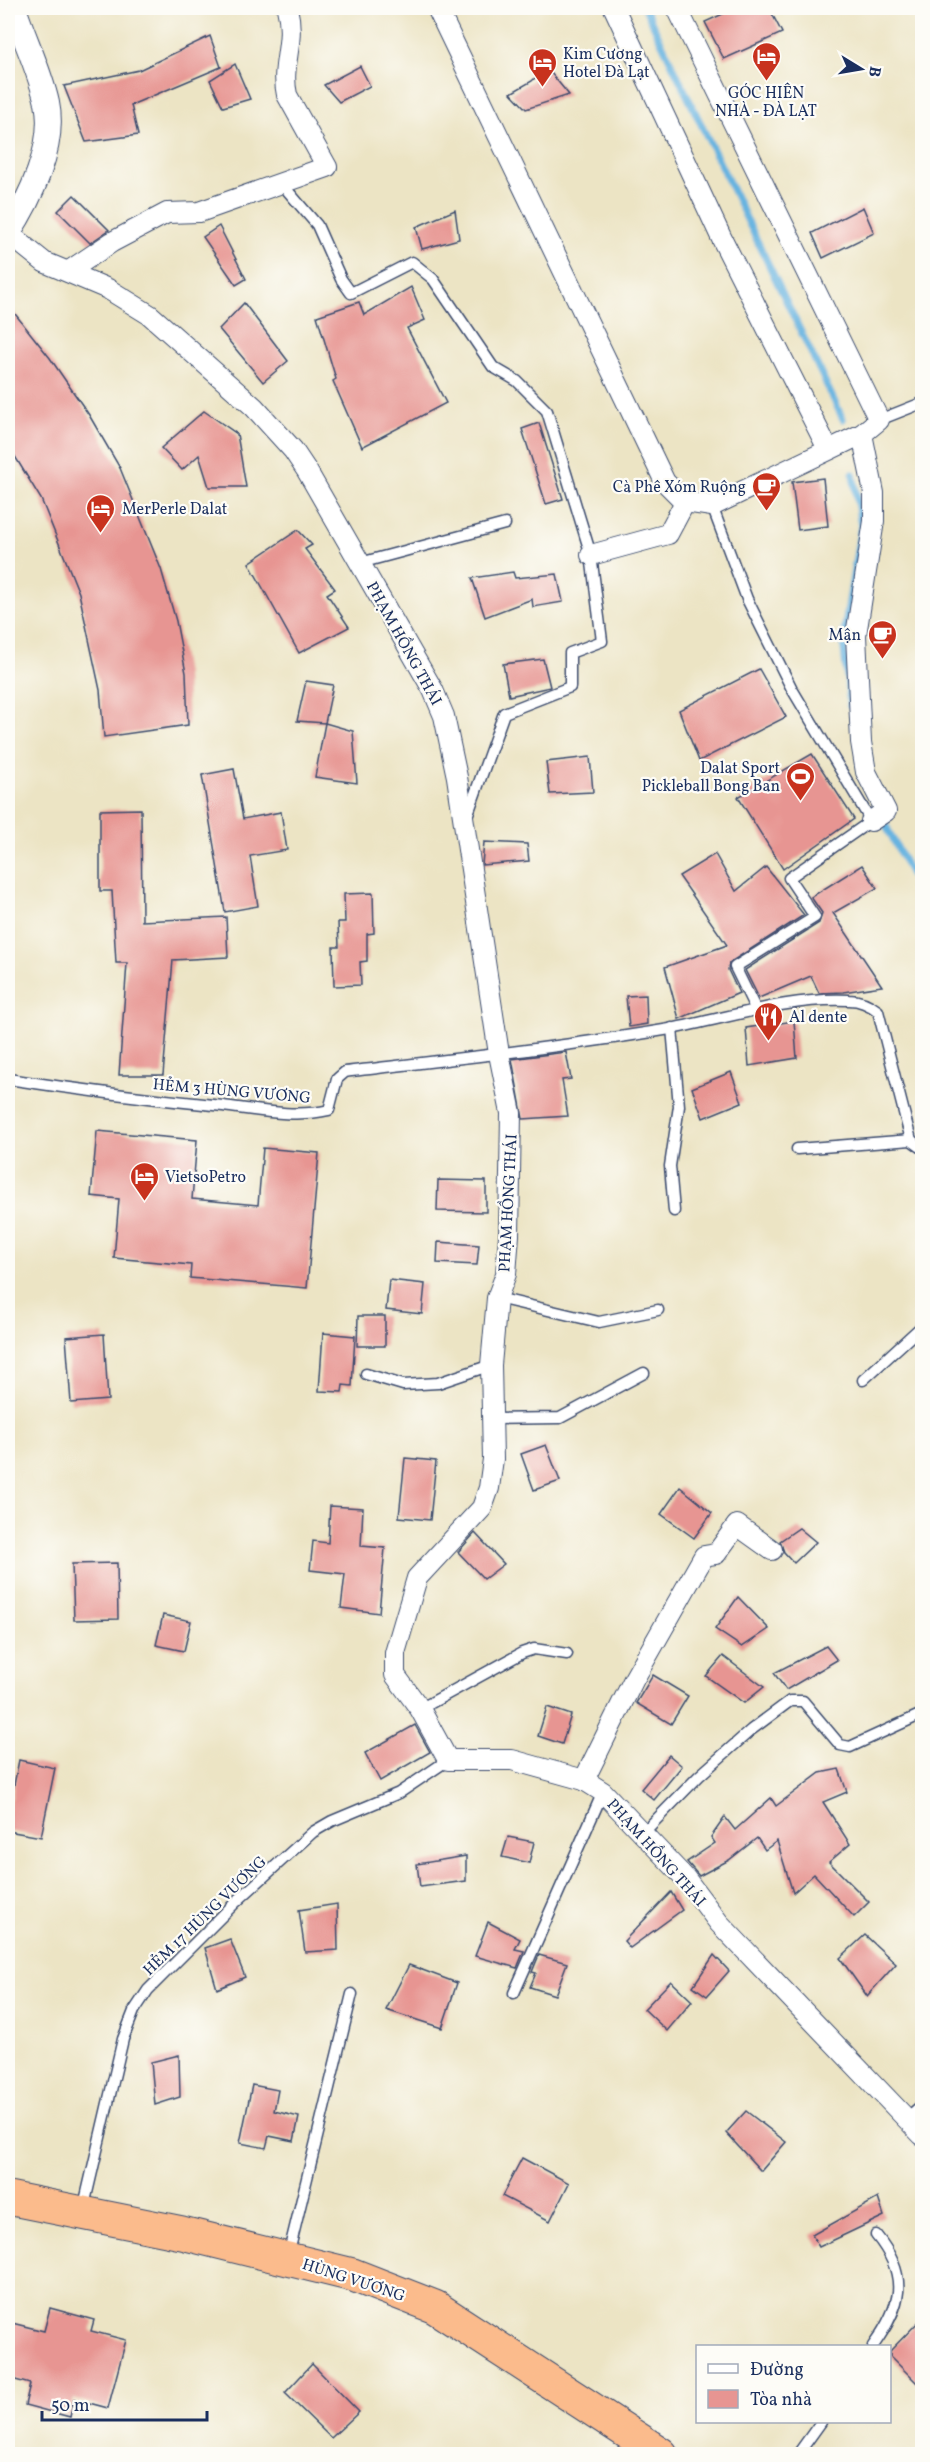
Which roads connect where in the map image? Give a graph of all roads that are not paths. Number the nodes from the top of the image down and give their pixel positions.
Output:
1 (14, 8) edge
2 (287, 8) edge
3 (437, 8) edge
4 (614, 8) edge
5 (677, 8) edge
6 (281, 183) junction
7 (8, 233) edge
8 (69, 271) junction
9 (922, 403) edge
10 (879, 420) junction
11 (862, 434) junction
12 (828, 449) junction
13 (686, 502) junction
14 (711, 506) junction
15 (505, 524) dead end
16 (591, 555) junction
17 (360, 563) junction
18 (877, 817) junction
19 (465, 824) junction
20 (755, 1008) junction
21 (672, 1028) junction
22 (499, 1054) junction
23 (8, 1079) edge
24 (911, 1140) junction
25 (922, 1148) edge
26 (797, 1149) dead end
27 (674, 1211) dead end
28 (497, 1298) junction
29 (658, 1310) dead end
30 (922, 1326) edge
31 (491, 1365) junction
32 (644, 1373) dead end
33 (366, 1374) dead end
34 (863, 1380) dead end
35 (492, 1419) junction
36 (772, 1550) dead end
37 (567, 1654) dead end
38 (420, 1709) junction
39 (922, 1714) edge
40 (448, 1760) junction
41 (584, 1780) junction
42 (603, 1792) junction
43 (644, 1832) junction
44 (514, 1993) dead end
45 (352, 1994) dead end
46 (922, 2105) edge
47 (907, 2118) junction
48 (922, 2135) edge
49 (8, 2198) edge
50 (82, 2213) junction
51 (876, 2235) dead end
52 (288, 2257) junction
53 (874, 2345) edge
54 (820, 2423) edge
55 (661, 2454) edge
56 (798, 2454) edge

1 - 7 street, PHẠM HỒNG THÁI
2 - 6 street
3 - 13 street
4 - 12 street
5 - 10 street
6 - 8 street
6 - 16 lane
7 - 8 street, PHẠM HỒNG THÁI
8 - 17 street, PHẠM HỒNG THÁI
9 - 10 lane
10 - 11 street
11 - 12 street
11 - 18 street
12 - 14 street
13 - 14 street
13 - 16 street
14 - 18 lane
15 - 17 lane
16 - 19 lane
17 - 19 street, PHẠM HỒNG THÁI
18 - 20 lane
19 - 22 street, PHẠM HỒNG THÁI
20 - 21 lane
20 - 24 lane
21 - 22 lane
21 - 27 lane
22 - 23 lane, HẺM 3 HÙNG VƯƠNG
22 - 28 street, PHẠM HỒNG THÁI
24 - 25 lane
24 - 26 lane
28 - 29 lane
28 - 31 street, PHẠM HỒNG THÁI
30 - 34 lane
31 - 33 lane
31 - 35 street, PHẠM HỒNG THÁI
32 - 35 lane
35 - 38 street, PHẠM HỒNG THÁI
36 - 41 street
37 - 38 lane
38 - 40 street, PHẠM HỒNG THÁI
39 - 43 lane
40 - 41 street, PHẠM HỒNG THÁI
40 - 50 lane, HẺM 17 HÙNG VƯƠNG
41 - 42 street, PHẠM HỒNG THÁI
42 - 43 street, PHẠM HỒNG THÁI
42 - 44 lane
43 - 47 street, PHẠM HỒNG THÁI
45 - 52 lane
46 - 47 lane
47 - 48 street, PHẠM HỒNG THÁI
49 - 50 highway, HÙNG VƯƠNG
50 - 52 highway, HÙNG VƯƠNG
51 - 53 lane
52 - 55 highway, HÙNG VƯƠNG
54 - 56 lane

